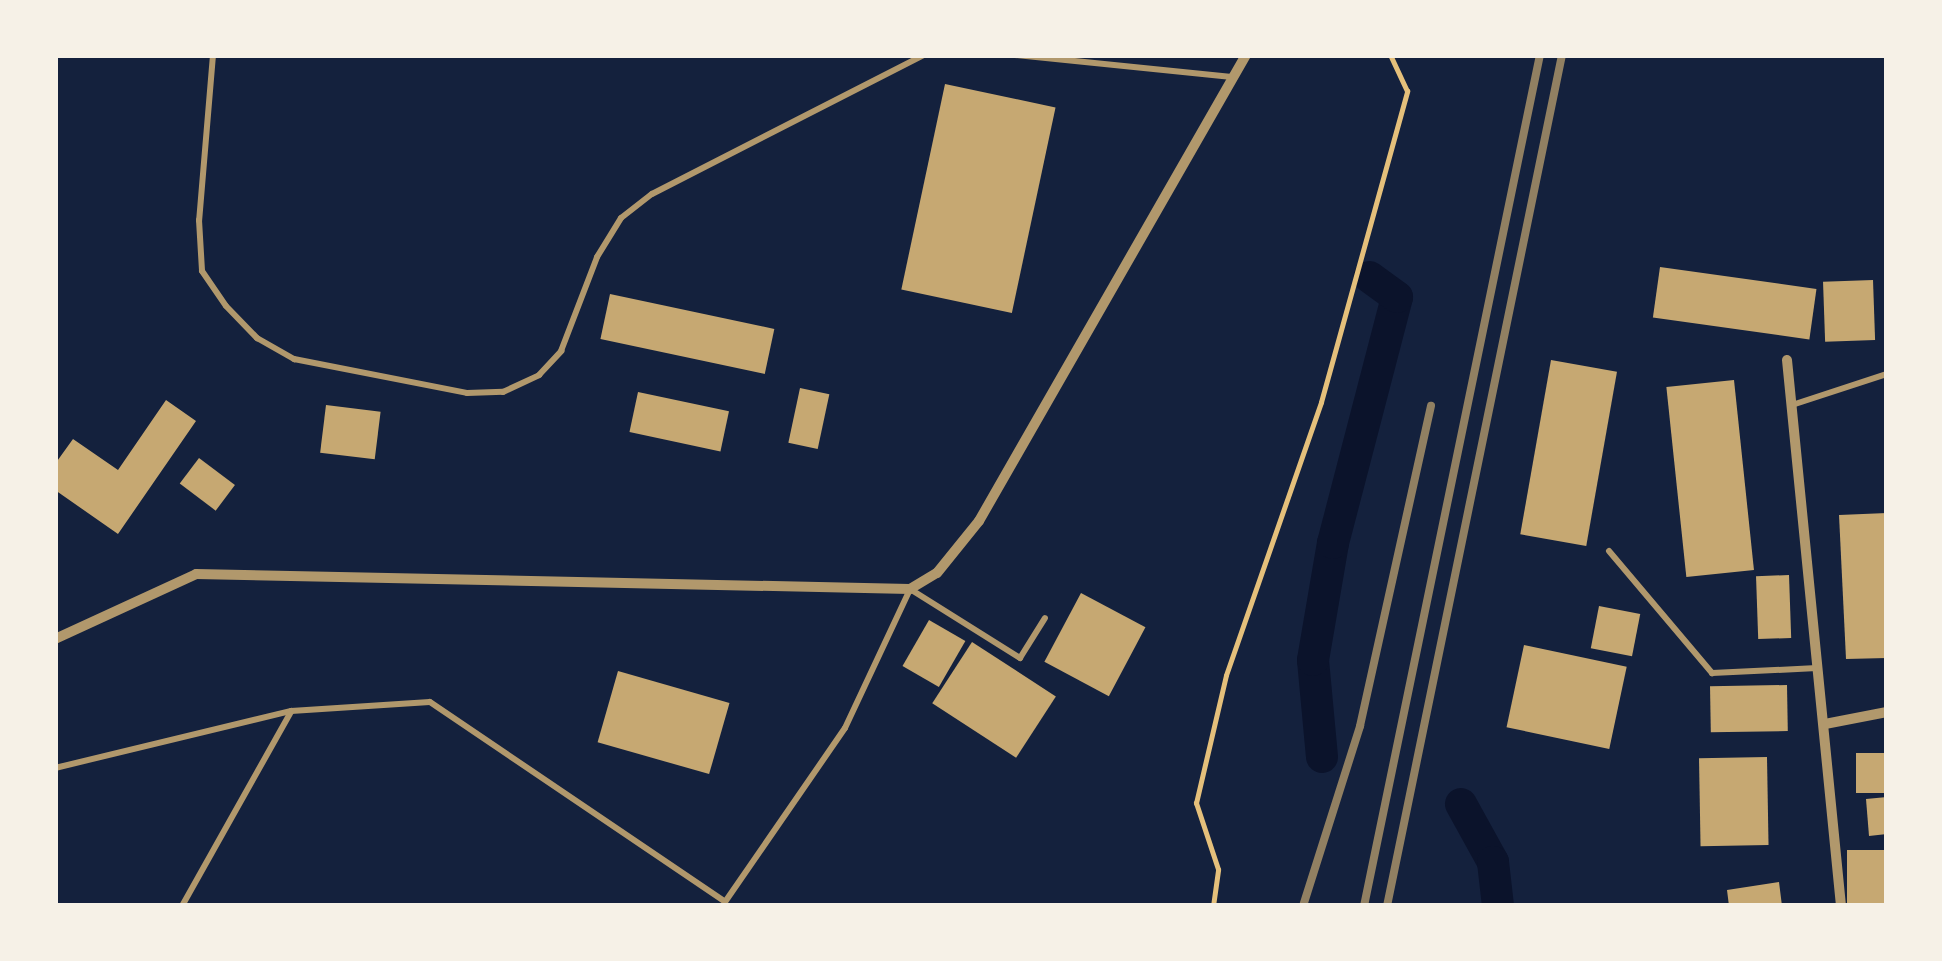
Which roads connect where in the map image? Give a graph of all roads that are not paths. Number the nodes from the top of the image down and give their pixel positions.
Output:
1 (213, 55) edge
2 (924, 55) edge
3 (1015, 55) edge
4 (1246, 55) edge
5 (1233, 77) junction
6 (1787, 360) dead end
7 (1887, 374) edge
8 (1791, 405) junction
9 (1609, 552) dead end
10 (910, 589) junction
11 (1045, 618) dead end
12 (55, 639) edge
13 (1817, 668) junction
14 (291, 710) junction
15 (1887, 712) edge
16 (1825, 724) junction
17 (55, 768) edge
18 (725, 904) edge
19 (182, 906) edge
20 (1841, 906) edge

1 - 2 lane
3 - 5 lane
4 - 5 street
5 - 10 street
6 - 8 street
7 - 8 lane
8 - 13 street
9 - 13 lane
10 - 11 lane
10 - 12 street
10 - 18 lane
13 - 16 street
14 - 17 lane
14 - 18 lane
14 - 19 lane
15 - 16 street
16 - 20 street

